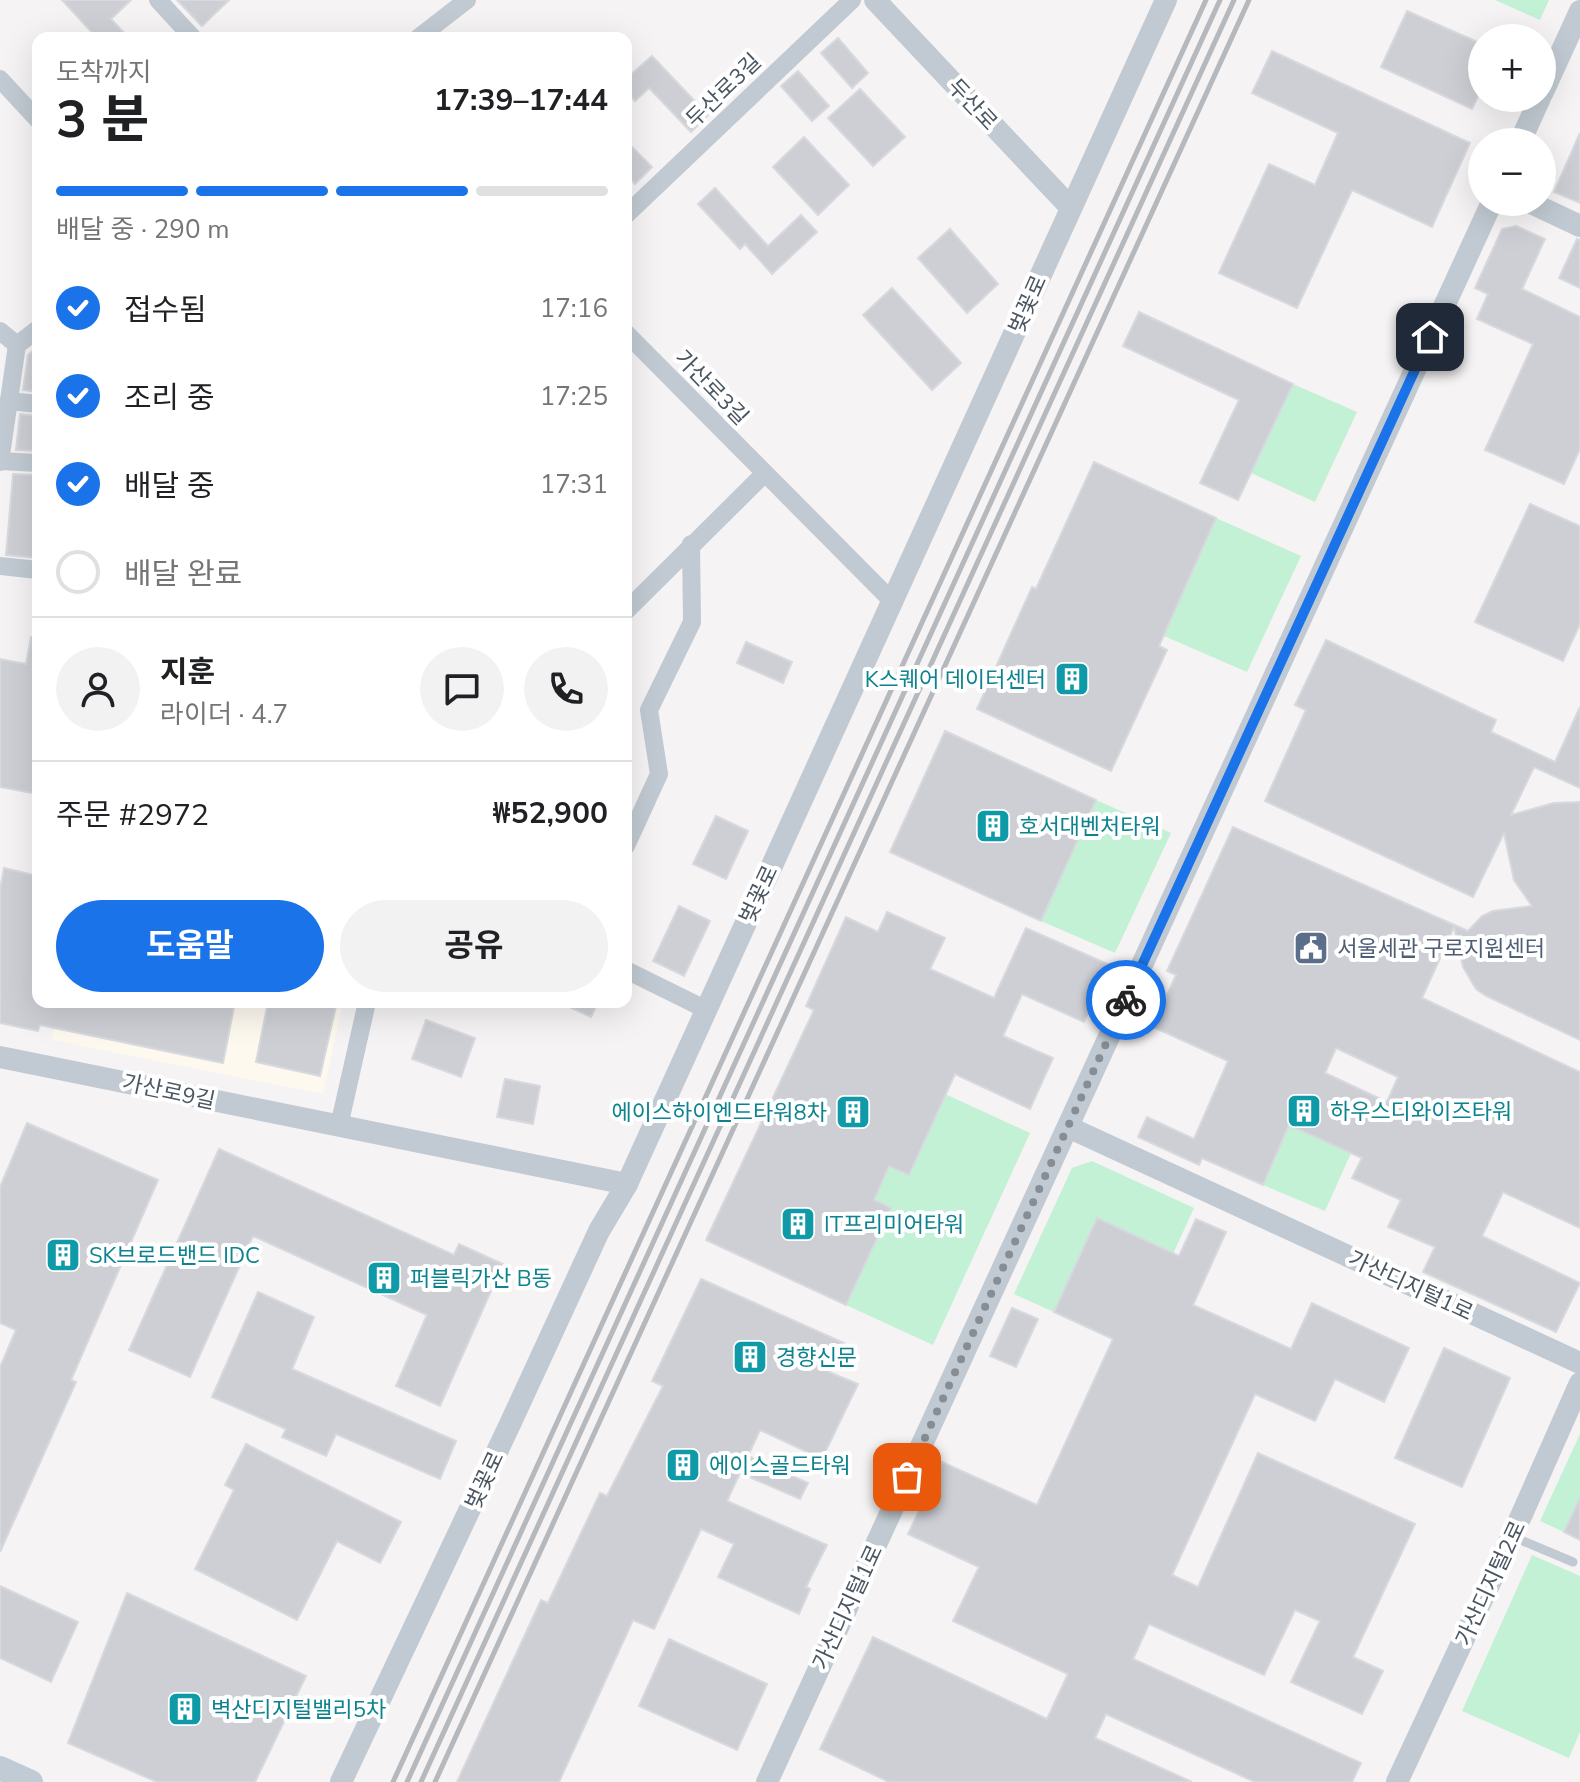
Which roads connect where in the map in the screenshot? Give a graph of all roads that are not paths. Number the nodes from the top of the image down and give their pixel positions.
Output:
1 (158, 0) edge
2 (467, 0) edge
3 (852, 0) edge
4 (875, 0) edge
5 (1166, 0) edge
6 (1580, 11) edge
7 (187, 32) edge
8 (426, 32) edge
9 (1556, 63) edge
10 (0, 79) edge
11 (32, 114) edge
12 (1071, 208) junction
13 (632, 209) edge
14 (1556, 215) edge
15 (1486, 216) edge
16 (1580, 226) edge
17 (0, 331) edge
18 (32, 334) edge
19 (632, 339) edge
20 (17, 345) junction
21 (9, 401) junction
22 (32, 403) edge
23 (0, 461) edge
24 (32, 463) edge
25 (764, 474) junction
26 (691, 544) junction
27 (0, 566) edge
28 (32, 569) edge
29 (892, 601) junction
30 (632, 605) edge
31 (632, 833) edge
32 (632, 973) edge
33 (366, 1008) edge
34 (705, 1009) junction
35 (0, 1057) edge
36 (339, 1126) junction
37 (1068, 1127) junction
38 (627, 1184) junction
39 (1580, 1363) edge
40 (1580, 1383) edge
41 (1511, 1536) junction
42 (1573, 1562) dead end
43 (0, 1768) edge
44 (31, 1782) edge
45 (341, 1782) edge
46 (767, 1782) edge
47 (1397, 1782) edge

1 - 7 street
2 - 8 street
3 - 13 street, 두산로3길
4 - 12 street, 두산로
5 - 12 street, 벚꽃로
6 - 9 street
10 - 11 street
12 - 29 street, 벚꽃로
14 - 16 street
15 - 37 street, 가산디지털1로
17 - 20 street
18 - 20 street
19 - 25 street, 가산로3길
20 - 21 street
21 - 22 street
21 - 23 street
23 - 24 street
25 - 26 street
25 - 29 street, 가산로3길
26 - 30 street
26 - 31 street
27 - 28 street
29 - 34 street, 벚꽃로
32 - 34 street
33 - 36 street
34 - 38 street, 벚꽃로
35 - 36 street, 가산로9길
36 - 38 street, 가산로9길
37 - 39 street, 가산디지털1로
37 - 46 street, 가산디지털1로
38 - 45 street, 벚꽃로
40 - 41 street, 가산디지털2로
41 - 42 lane
41 - 47 street, 가산디지털2로
43 - 44 main road

